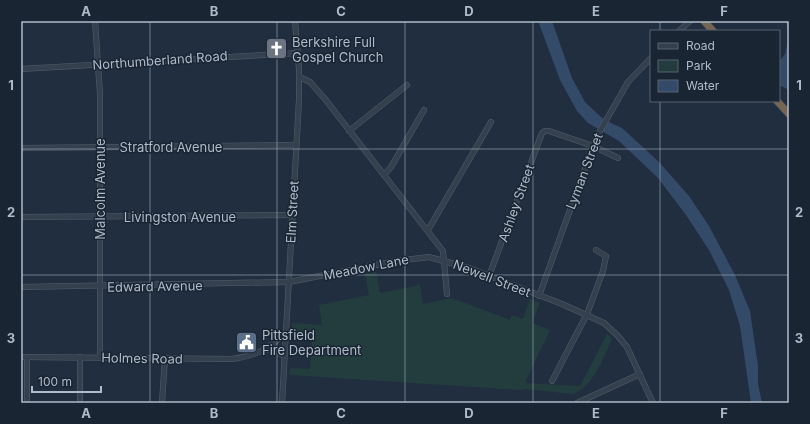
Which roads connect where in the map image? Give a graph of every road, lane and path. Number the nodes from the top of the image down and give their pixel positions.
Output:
1 (95, 21) edge
2 (295, 21) edge
3 (690, 21) edge
4 (704, 21) edge
5 (680, 30) edge
6 (712, 30) edge
7 (298, 53) junction
8 (650, 59) edge
9 (98, 64) junction
10 (21, 69) edge
11 (300, 77) junction
12 (407, 84) dead end
13 (779, 102) edge
14 (424, 110) dead end
15 (789, 114) edge
16 (491, 122) dead end
17 (349, 131) junction
18 (296, 145) junction
19 (593, 146) junction
20 (21, 148) edge
21 (100, 148) junction
22 (618, 158) dead end
23 (384, 175) junction
24 (292, 215) junction
25 (21, 218) edge
26 (100, 218) junction
27 (428, 230) junction
28 (596, 250) dead end
29 (443, 260) junction
30 (490, 276) junction
31 (289, 282) junction
32 (101, 286) junction
33 (21, 287) edge
34 (447, 294) dead end
35 (539, 296) junction
36 (587, 314) junction
37 (285, 334) junction
38 (262, 351) junction
39 (284, 356) junction
40 (24, 357) edge
41 (80, 357) junction
42 (100, 357) junction
43 (165, 358) junction
44 (640, 374) junction
45 (552, 381) dead end
46 (27, 403) edge
47 (80, 403) edge
48 (162, 403) edge
49 (282, 403) edge
50 (577, 403) edge
51 (652, 403) edge

1 - 9 street, Malcolm Avenue
2 - 7 street, Elm Street
3 - 5 street
4 - 6 highway
7 - 9 street, Northumberland Road
7 - 11 street, Elm Street
8 - 19 street, Lyman Street
9 - 10 street, Northumberland Road
9 - 21 street, Malcolm Avenue
11 - 17 street, Newell Street
11 - 18 street, Elm Street
12 - 17 street
13 - 15 highway
14 - 23 street
16 - 27 street
17 - 23 street, Newell Street
18 - 21 street, Stratford Avenue
18 - 24 street, Elm Street
19 - 22 street
19 - 30 street, Ashley Street
19 - 35 street, Lyman Street
20 - 21 street, Stratford Avenue
21 - 26 street, Malcolm Avenue
23 - 27 street, Newell Street
24 - 26 street, Livingston Avenue
24 - 31 street, Elm Street
25 - 26 street, Livingston Avenue
26 - 32 street, Malcolm Avenue
27 - 29 street, Newell Street
28 - 36 street
29 - 30 street, Newell Street
29 - 31 street, Meadow Lane
29 - 34 street
30 - 35 street, Newell Street
31 - 32 street, Edward Avenue
31 - 37 street, Elm Street
32 - 33 street, Edward Avenue
32 - 42 street, Malcolm Avenue
35 - 36 street, Newell Street
36 - 44 street, Newell Street
36 - 45 street
37 - 38 street, Holmes Road
37 - 39 street, Elm Street
38 - 39 street, Holmes Road
38 - 43 street, Holmes Road
39 - 49 street, Elm Street
40 - 41 street, Holmes Road
40 - 46 street
41 - 42 street, Holmes Road
41 - 47 street
42 - 43 street, Holmes Road
43 - 48 street
44 - 50 street
44 - 51 street, Newell Street

